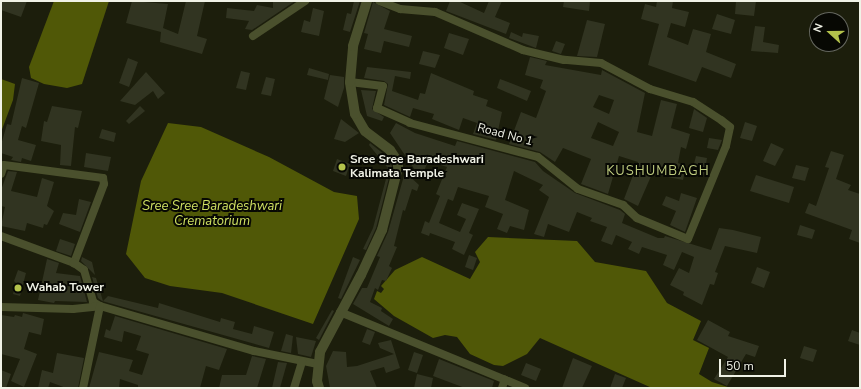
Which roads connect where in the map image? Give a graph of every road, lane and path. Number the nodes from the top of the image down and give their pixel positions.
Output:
1 (305, 1) edge
2 (367, 1) edge
3 (379, 1) edge
4 (253, 36) dead end
5 (350, 82) junction
6 (1, 174) edge
7 (1, 236) edge
8 (74, 263) junction
9 (100, 306) junction
10 (1, 307) edge
11 (340, 312) junction
12 (302, 361) junction
13 (318, 364) junction
14 (505, 380) junction
15 (83, 388) edge
16 (294, 388) edge
17 (319, 388) edge
18 (502, 388) edge
19 (526, 388) edge

1 - 4 street
2 - 5 street
3 - 5 street, Road No 1
5 - 11 street
6 - 8 street
7 - 8 street
8 - 9 street
9 - 10 street
9 - 12 street
9 - 15 street
11 - 13 street
11 - 14 street
12 - 13 street
12 - 16 street
13 - 17 street
14 - 18 street
14 - 19 street

